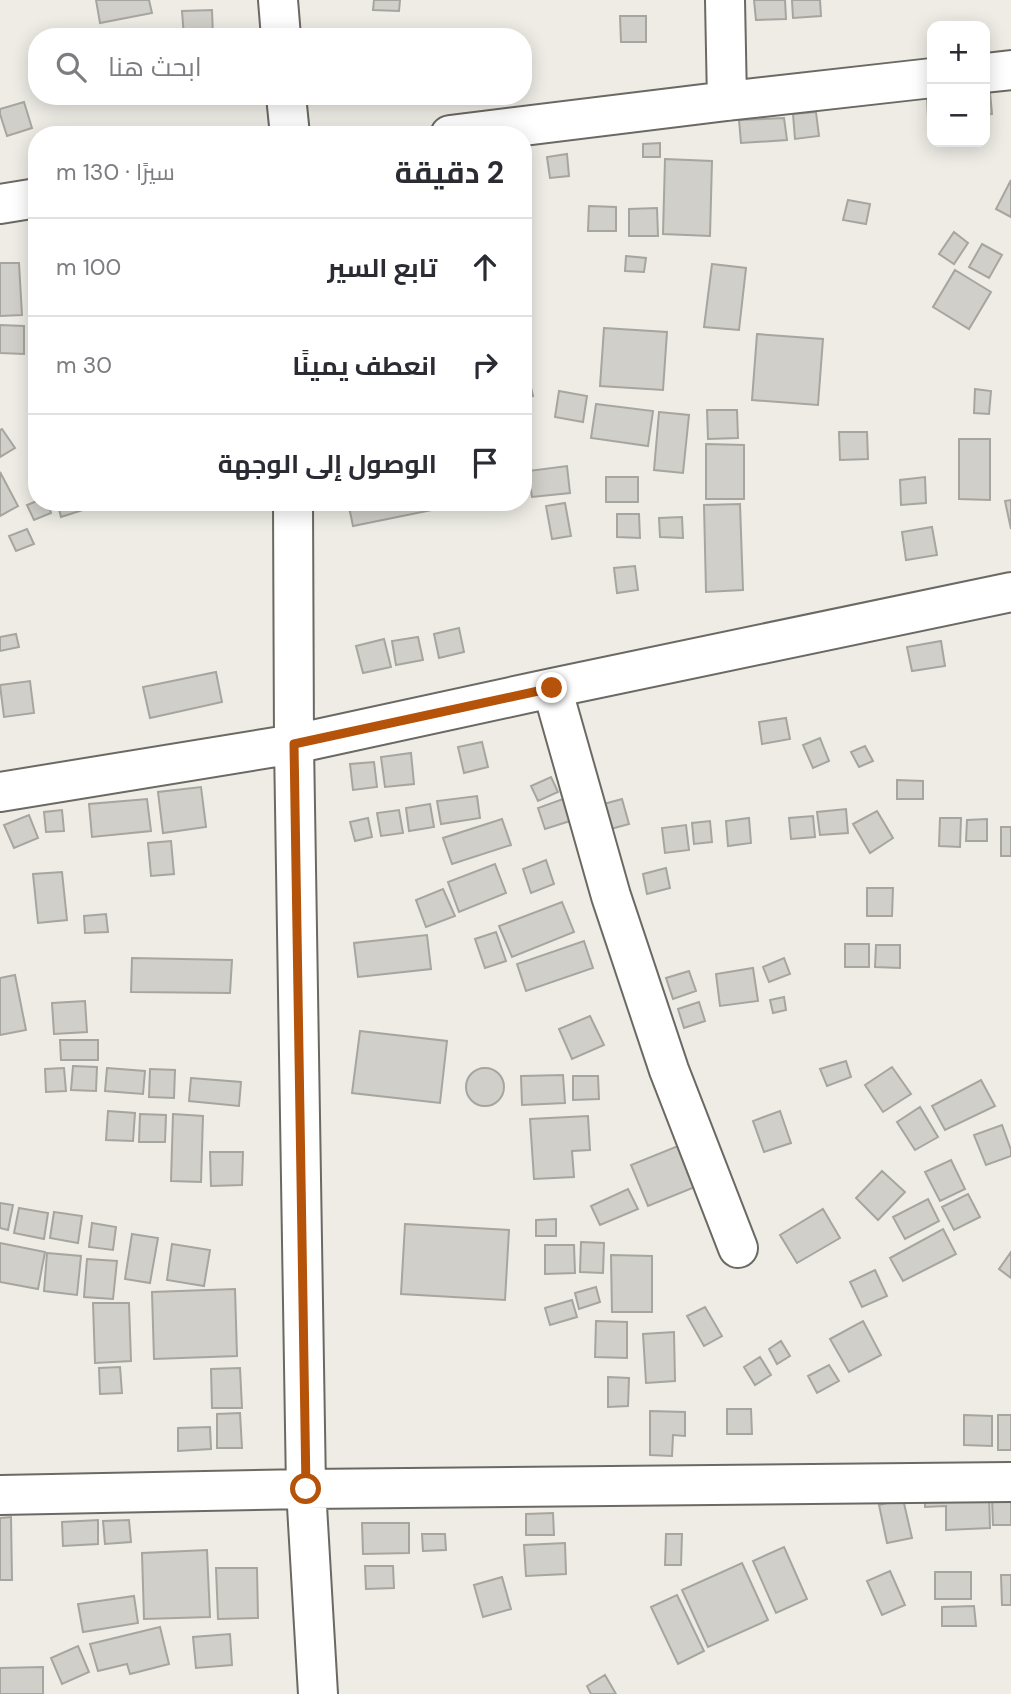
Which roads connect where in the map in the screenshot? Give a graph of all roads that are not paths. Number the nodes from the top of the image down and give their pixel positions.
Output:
1 (278, 0) edge
2 (725, 0) edge
3 (280, 28) edge
4 (1011, 70) edge
5 (990, 72) edge
6 (927, 79) edge
7 (727, 101) junction
8 (287, 105) edge
9 (288, 126) edge
10 (523, 126) edge
11 (28, 199) edge
12 (0, 204) edge
13 (293, 511) edge
14 (1011, 592) edge
15 (552, 688) junction
16 (294, 744) junction
17 (0, 792) edge
18 (738, 1248) dead end
19 (1011, 1482) edge
20 (306, 1489) junction
21 (0, 1495) edge
22 (318, 1694) edge

1 - 3 street
2 - 7 street
4 - 5 street
6 - 7 street
7 - 10 street
8 - 9 street
11 - 12 street
13 - 16 street
14 - 15 street
15 - 16 street
15 - 18 street
16 - 17 street
16 - 20 street
19 - 20 street
20 - 21 street
20 - 22 street

